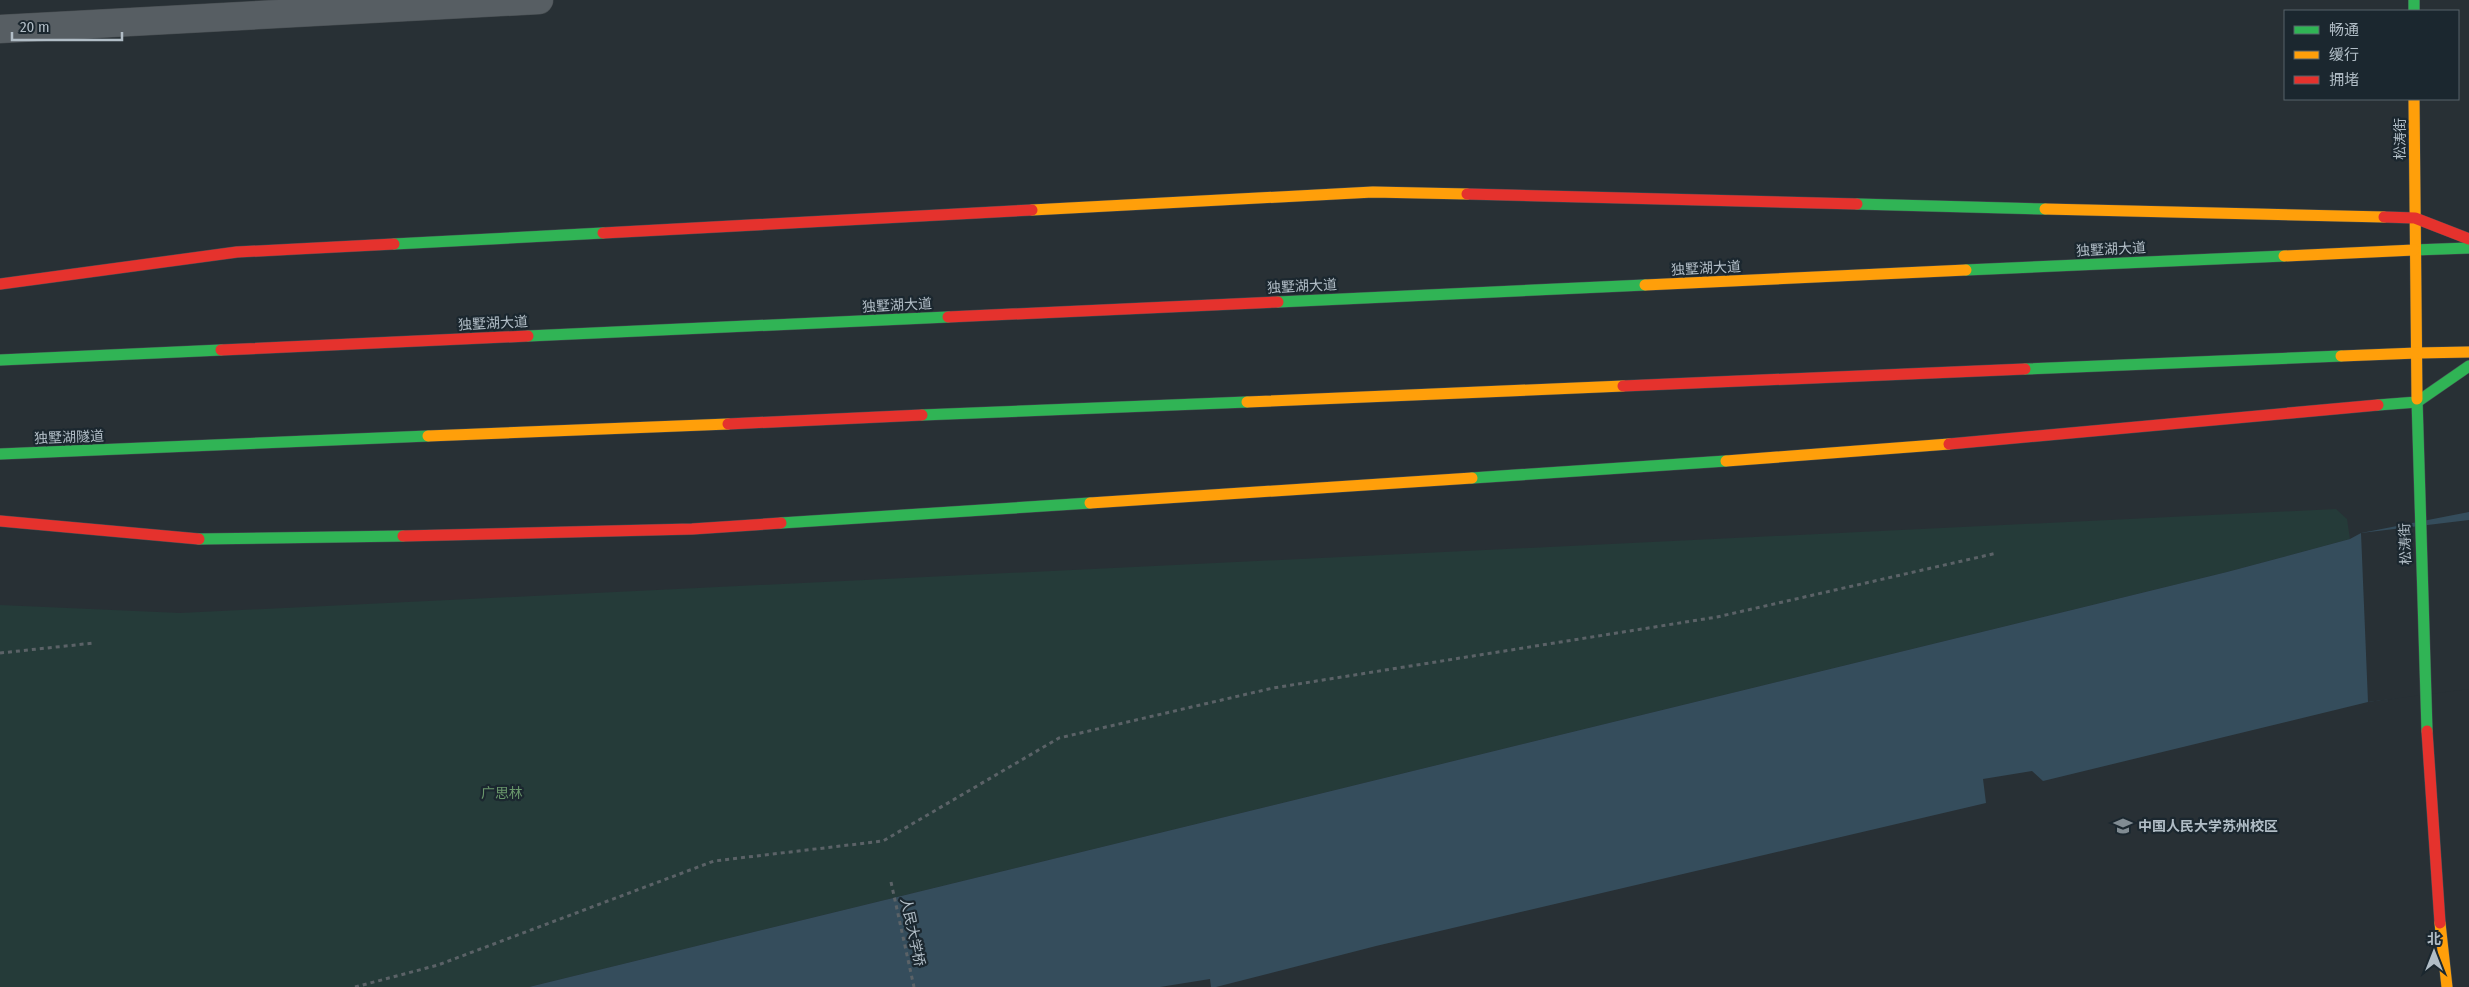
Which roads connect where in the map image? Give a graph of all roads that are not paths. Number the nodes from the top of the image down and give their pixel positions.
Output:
1 (539, 0) edge
2 (0, 29) edge
3 (2414, 100) edge
4 (2415, 218) junction
5 (2469, 239) edge
6 (2469, 248) edge
7 (2414, 250) junction
8 (0, 284) edge
9 (2469, 352) edge
10 (2416, 353) junction
11 (0, 360) edge
12 (2469, 366) edge
13 (2416, 402) junction
14 (0, 454) edge
15 (0, 521) edge
16 (2447, 987) edge

1 - 2 street
3 - 4 main road, 松涛街
4 - 5 main road
4 - 7 main road, 松涛街
4 - 8 main road
6 - 7 main road, 独墅湖大道
7 - 10 main road, 松涛街
7 - 11 main road, 独墅湖大道
9 - 10 main road
10 - 13 main road, 松涛街
10 - 14 main road, 独墅湖隧道
12 - 13 main road
13 - 15 main road
13 - 16 main road, 松涛街

